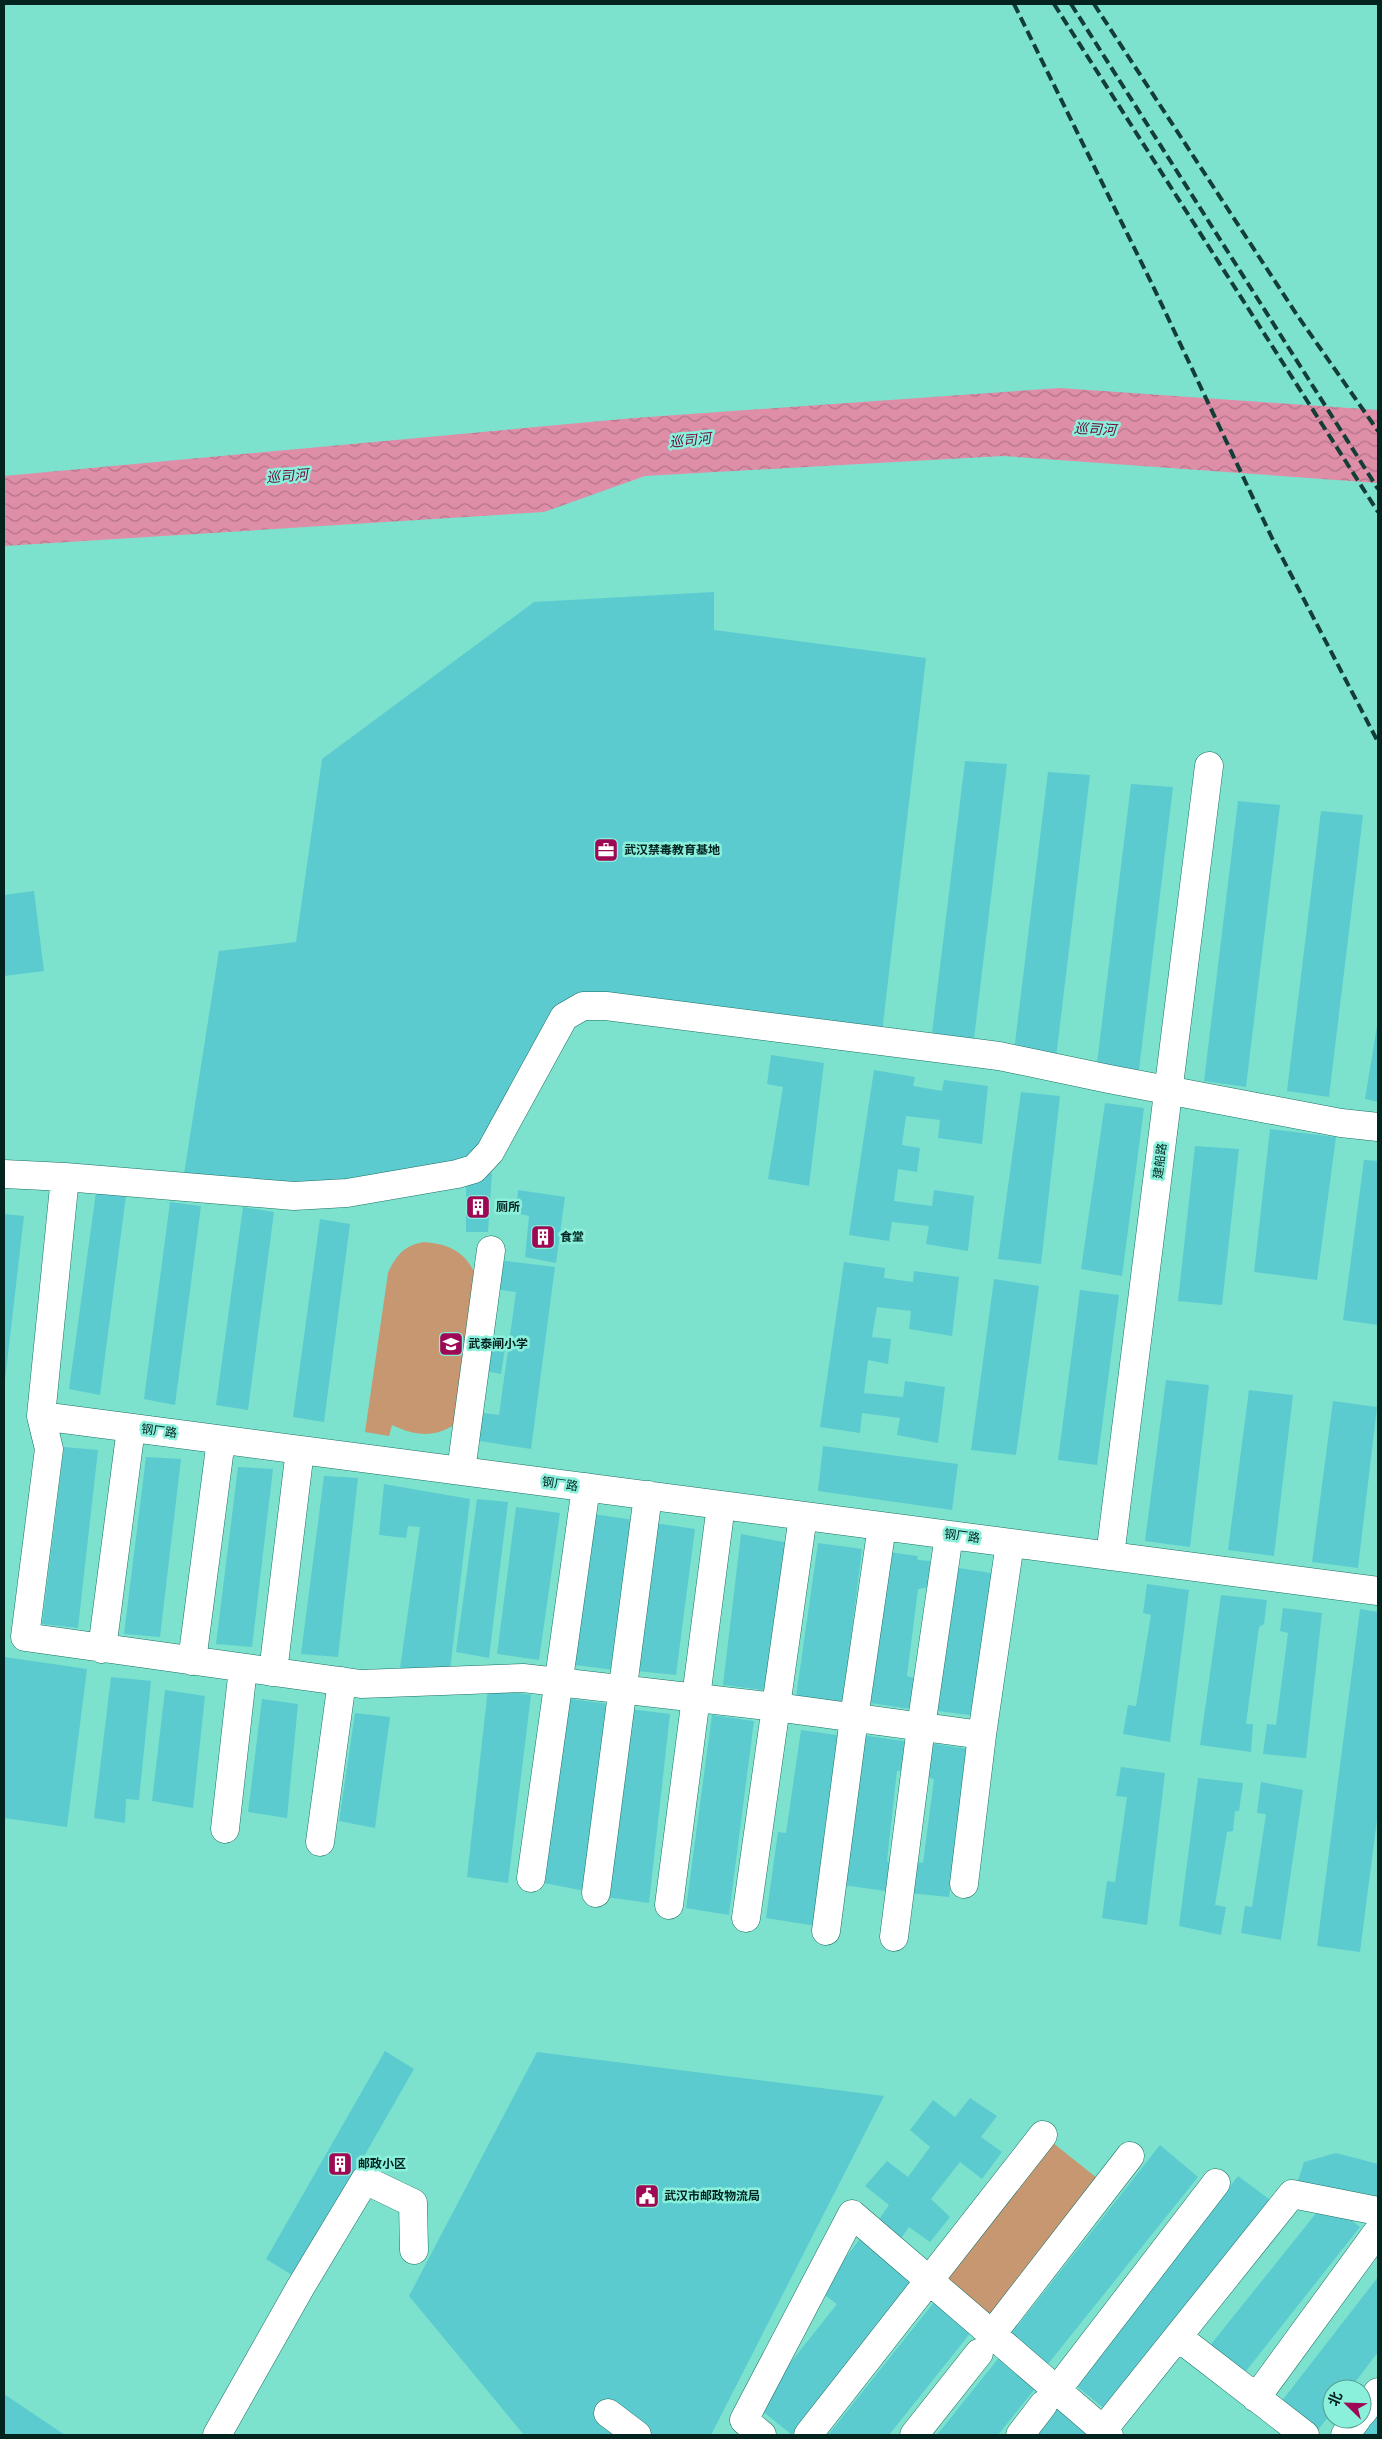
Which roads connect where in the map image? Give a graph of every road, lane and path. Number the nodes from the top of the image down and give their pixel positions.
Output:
1 (1209, 766) dead end
2 (1169, 1091) junction
3 (1378, 1127) edge
4 (4, 1174) edge
5 (65, 1177) junction
6 (491, 1250) dead end
7 (42, 1416) junction
8 (131, 1428) junction
9 (221, 1440) junction
10 (300, 1450) junction
11 (460, 1471) junction
12 (586, 1487) junction
13 (648, 1495) junction
14 (722, 1505) junction
15 (803, 1516) junction
16 (882, 1526) junction
17 (948, 1535) junction
18 (1010, 1543) junction
19 (1110, 1556) junction
20 (1378, 1591) edge
21 (102, 1649) junction
22 (192, 1661) junction
23 (243, 1668) junction
24 (273, 1672) junction
25 (342, 1681) junction
26 (559, 1682) junction
27 (622, 1690) junction
28 (697, 1698) junction
29 (776, 1707) junction
30 (854, 1718) junction
31 (921, 1727) junction
32 (982, 1734) junction
33 (225, 1829) dead end
34 (320, 1842) dead end
35 (531, 1878) dead end
36 (964, 1884) dead end
37 (596, 1893) dead end
38 (669, 1905) dead end
39 (746, 1918) dead end
40 (826, 1931) dead end
41 (894, 1937) dead end
42 (1043, 2135) dead end
43 (1130, 2156) dead end
44 (1216, 2182) dead end
45 (1378, 2211) edge
46 (1378, 2231) edge
47 (414, 2250) dead end
48 (929, 2279) junction
49 (1178, 2337) junction
50 (985, 2343) junction
51 (1050, 2398) junction
52 (1256, 2398) junction
53 (608, 2413) dead end
54 (1104, 2434) edge
55 (217, 2435) edge
56 (637, 2435) edge
57 (762, 2435) edge
58 (808, 2435) edge
59 (914, 2435) edge
60 (1020, 2435) edge
61 (1305, 2435) edge

1 - 2 street, 建船路
2 - 3 street
2 - 5 street
2 - 19 street, 建船路
4 - 5 street
5 - 7 street
6 - 11 street
7 - 8 street, 钢厂路
7 - 21 street
8 - 9 street, 钢厂路
8 - 21 street
9 - 10 street, 钢厂路
9 - 22 street
10 - 11 street, 钢厂路
10 - 24 street
11 - 12 street, 钢厂路
12 - 13 street, 钢厂路
12 - 26 street
13 - 14 street, 钢厂路
13 - 27 street
14 - 15 street, 钢厂路
14 - 28 street
15 - 16 street, 钢厂路
15 - 29 street
16 - 17 street, 钢厂路
16 - 30 street
17 - 18 street, 钢厂路
17 - 31 street
18 - 19 street, 钢厂路
18 - 32 street
19 - 20 street, 钢厂路
21 - 22 street
22 - 23 street
23 - 24 street
23 - 33 street
24 - 25 street
25 - 26 street
25 - 34 street
26 - 27 street
26 - 35 street
27 - 28 street
27 - 37 street
28 - 29 street
28 - 38 street
29 - 30 street
29 - 39 street
30 - 31 street
30 - 40 street
31 - 32 street
31 - 41 street
32 - 36 street
42 - 48 street
43 - 50 street
44 - 51 street
45 - 49 street
46 - 52 street
47 - 55 street
48 - 50 street
48 - 57 street
48 - 58 street
49 - 52 street
49 - 54 street
50 - 51 street
50 - 59 street
51 - 54 street
51 - 60 street
52 - 61 street
53 - 56 street

